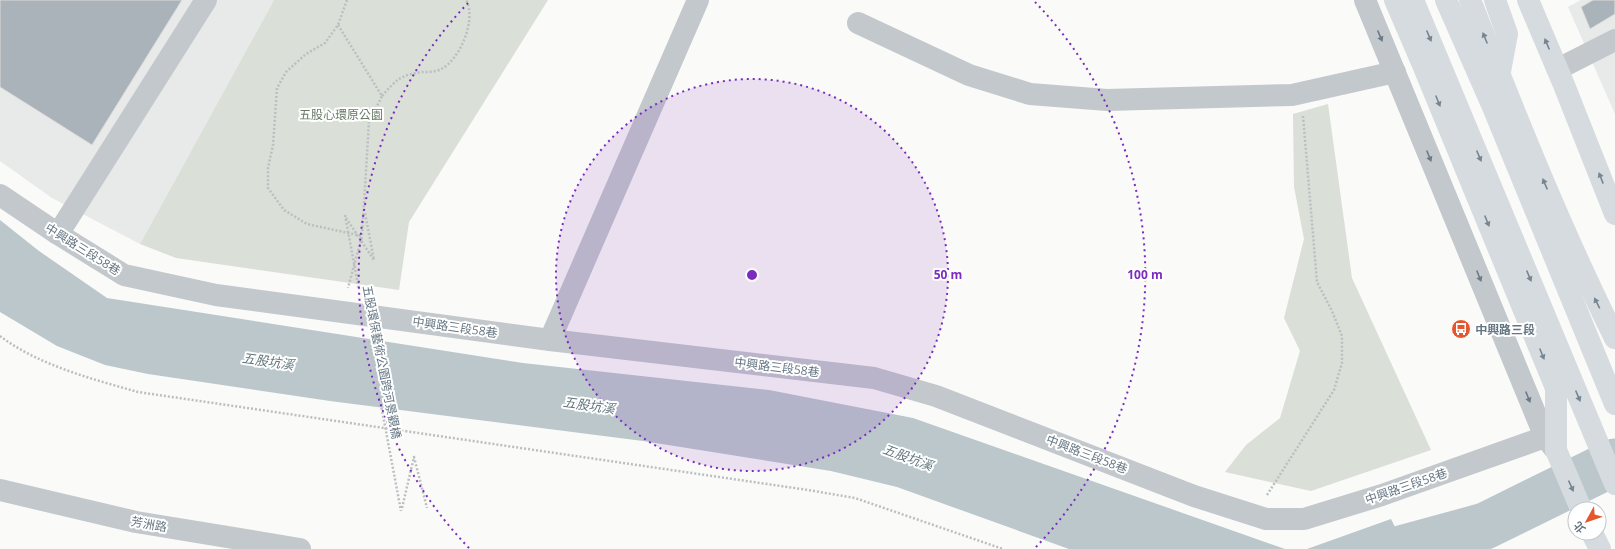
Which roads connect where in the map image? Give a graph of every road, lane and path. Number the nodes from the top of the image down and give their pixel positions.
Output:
1 (206, 0) edge
2 (347, 0) edge
3 (466, 0) edge
4 (698, 0) edge
5 (1364, 0) edge
6 (1395, 0) edge
7 (1413, 0) edge
8 (1446, 0) edge
9 (1470, 0) edge
10 (1495, 0) edge
11 (1528, 0) edge
12 (858, 24) dead end
13 (338, 25) junction
14 (1615, 40) edge
15 (1558, 69) junction
16 (1395, 72) junction
17 (1301, 93) junction
18 (382, 96) junction
19 (1493, 107) junction
20 (0, 195) edge
21 (364, 209) junction
22 (1615, 214) edge
23 (58, 234) junction
24 (362, 236) junction
25 (360, 293) dead end
26 (342, 312) junction
27 (0, 336) edge
28 (1615, 338) edge
29 (368, 340) dead end
30 (550, 340) junction
31 (1615, 404) edge
32 (1554, 450) junction
33 (1615, 484) edge
34 (0, 490) edge
35 (1577, 501) edge
36 (427, 508) dead end
37 (1254, 515) junction
38 (300, 549) edge
39 (1003, 549) edge

1 - 23 street
2 - 13 path
3 - 18 path
4 - 30 street
5 -> 16 street
6 -> 32 main road
7 -> 33 main road
8 - 19 main road
28 -> 9 main road
10 - 19 main road
15 -> 11 main road
12 - 17 street
13 - 18 path
13 - 24 path
14 - 15 street
22 -> 15 main road
16 - 17 street
16 -> 32 street
17 - 37 path
18 - 21 path
19 - 31 main road
20 - 23 street, 中興路三段58巷
21 - 24 path
21 - 25 path, 五股環保藝術公園跨河景觀橋
23 - 26 street, 中興路三段58巷
24 - 26 path
26 - 30 street, 中興路三段58巷
27 - 39 path
29 - 36 path, 五股環保藝術公園跨河景觀橋
30 - 37 street, 中興路三段58巷
32 -> 35 main road
32 - 37 street, 中興路三段58巷
34 - 38 street, 芳洲路

